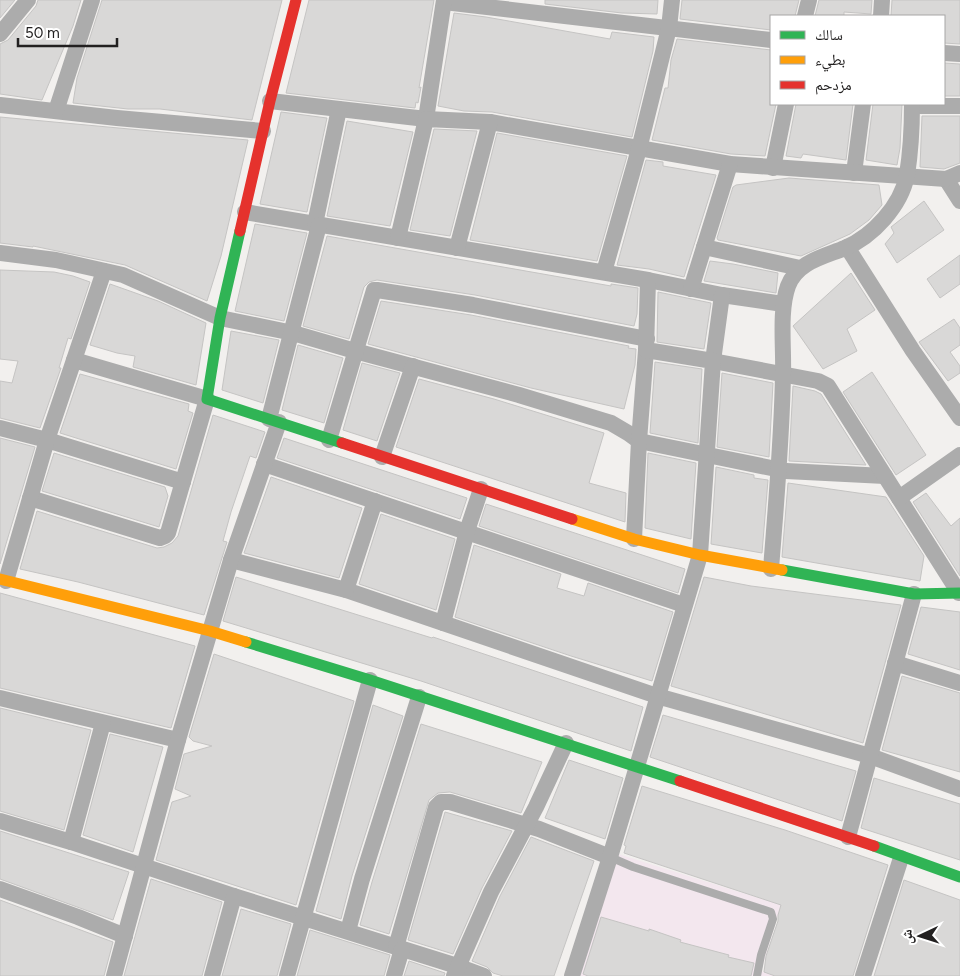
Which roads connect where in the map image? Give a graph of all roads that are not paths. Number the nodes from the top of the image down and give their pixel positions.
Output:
1 (28, 0) edge
2 (92, 0) edge
3 (296, 0) edge
4 (672, 0) edge
5 (809, 0) edge
6 (882, 0) edge
7 (444, 1) edge
8 (805, 15) edge
9 (881, 15) edge
10 (669, 28) junction
11 (0, 34) edge
12 (770, 40) edge
13 (945, 53) edge
14 (960, 54) edge
15 (270, 101) junction
16 (0, 105) edge
17 (786, 105) edge
18 (863, 105) edge
19 (912, 105) edge
20 (960, 106) edge
21 (339, 109) junction
22 (56, 111) junction
23 (426, 119) junction
24 (490, 122) junction
25 (263, 130) junction
26 (639, 149) junction
27 (730, 164) junction
28 (773, 168) junction
29 (854, 173) junction
30 (953, 176) edge
31 (906, 177) junction
32 (960, 201) edge
33 (245, 212) junction
34 (317, 224) junction
35 (398, 238) junction
36 (704, 247) junction
37 (847, 247) junction
38 (457, 248) junction
39 (0, 253) edge
40 (800, 268) junction
41 (104, 271) junction
42 (604, 272) junction
43 (648, 280) junction
44 (692, 289) junction
45 (722, 295) junction
46 (784, 304) junction
47 (220, 318) junction
48 (292, 332) junction
49 (646, 345) junction
50 (355, 351) junction
51 (74, 360) junction
52 (713, 361) junction
53 (413, 366) junction
54 (783, 373) junction
55 (207, 399) junction
56 (960, 418) edge
57 (274, 421) junction
58 (0, 428) edge
59 (47, 440) junction
60 (328, 440) junction
61 (639, 441) junction
62 (706, 455) junction
63 (960, 455) edge
64 (382, 457) junction
65 (264, 464) junction
66 (779, 470) junction
67 (885, 476) junction
68 (183, 482) junction
69 (480, 489) junction
70 (30, 498) junction
71 (900, 498) junction
72 (375, 501) junction
73 (467, 531) junction
74 (634, 539) junction
75 (700, 555) junction
76 (231, 560) junction
77 (771, 570) junction
78 (3, 580) edge
79 (346, 590) junction
80 (960, 593) edge
81 (914, 594) junction
82 (684, 605) junction
83 (443, 623) junction
84 (210, 631) junction
85 (894, 663) junction
86 (370, 680) junction
87 (960, 683) edge
88 (419, 696) junction
89 (657, 696) junction
90 (0, 698) edge
91 (103, 723) junction
92 (178, 740) junction
93 (566, 743) junction
94 (870, 756) junction
95 (635, 767) junction
96 (960, 789) edge
97 (0, 821) edge
98 (527, 826) junction
99 (848, 837) junction
100 (71, 842) junction
101 (610, 857) junction
102 (901, 858) junction
103 (144, 866) junction
104 (960, 877) edge
105 (0, 889) edge
106 (234, 896) junction
107 (302, 917) junction
108 (348, 931) junction
109 (125, 936) junction
110 (399, 948) junction
111 (456, 971) edge
112 (114, 976) edge
113 (212, 976) edge
114 (286, 976) edge
115 (394, 976) edge
116 (484, 976) edge
117 (572, 976) edge
118 (757, 976) edge
119 (863, 976) edge

1 - 11 street
2 - 22 street
3 - 15 street
4 - 10 street
5 - 8 street
6 - 9 street
7 - 10 street
7 - 23 street
10 - 12 street
10 - 26 street
13 - 14 street
15 - 21 street
15 - 25 street
16 - 22 street
17 - 28 street
18 - 29 street
19 - 20 street
19 - 31 street
21 - 23 street
21 - 34 street
22 - 25 street
23 - 24 street
23 - 35 street
24 - 26 street
24 - 38 street
25 - 33 street
26 - 27 street
26 - 42 street
27 - 28 street
27 - 36 street
28 - 29 street
29 - 31 street
30 - 31 street
30 - 32 street
31 - 37 street
33 - 34 street
33 - 47 street
34 - 35 street
34 - 48 street
35 - 38 street
36 - 40 street
36 - 44 street
37 - 40 street
37 - 56 street
38 - 42 street
39 - 41 street
40 - 46 street
41 - 47 street
41 - 51 street
42 - 43 street
43 - 44 street
43 - 49 street
44 - 45 street
45 - 46 street
45 - 52 street
46 - 54 street
47 - 48 street
47 - 55 street
48 - 50 street
48 - 57 street
49 - 50 street
49 - 52 street
49 - 61 street
50 - 53 street
50 - 60 street
51 - 55 street
51 - 59 street
52 - 54 street
52 - 62 street
53 - 61 street
53 - 64 street
54 - 66 street
54 - 67 street
55 - 57 street
55 - 68 street
57 - 60 street
57 - 65 street
58 - 59 street
59 - 68 street
59 - 70 street
60 - 64 street
61 - 62 street
61 - 74 street
62 - 66 street
62 - 75 street
63 - 71 street
64 - 69 street
65 - 72 street
65 - 76 street
66 - 67 street
66 - 77 street
67 - 71 street
68 - 70 street
69 - 73 street
69 - 74 street
70 - 78 street
71 - 80 street
72 - 73 street
72 - 79 street
73 - 82 street
73 - 83 street
74 - 75 street
75 - 77 street
75 - 82 street
76 - 79 street
76 - 84 street
77 - 81 street
78 - 84 street
79 - 83 street
80 - 81 street
81 - 85 street
82 - 89 street
83 - 89 street
84 - 86 street
84 - 92 street
85 - 87 street
85 - 94 street
86 - 88 street
86 - 107 street
88 - 93 street
88 - 108 street
89 - 94 street
89 - 95 street
90 - 91 street
91 - 92 street
91 - 100 street
92 - 103 street
93 - 95 street
93 - 98 street
94 - 96 street
94 - 99 street
95 - 99 street
95 - 101 street
97 - 100 street
98 - 101 street
98 - 110 street
98 - 111 street
99 - 102 street
100 - 103 street
101 - 117 street
101 - 118 lane
102 - 104 street
102 - 119 street
103 - 106 street
103 - 109 street
105 - 109 street
106 - 107 street
106 - 113 street
107 - 108 street
107 - 114 street
108 - 110 street
109 - 112 street
110 - 111 street
110 - 115 street
111 - 116 street

